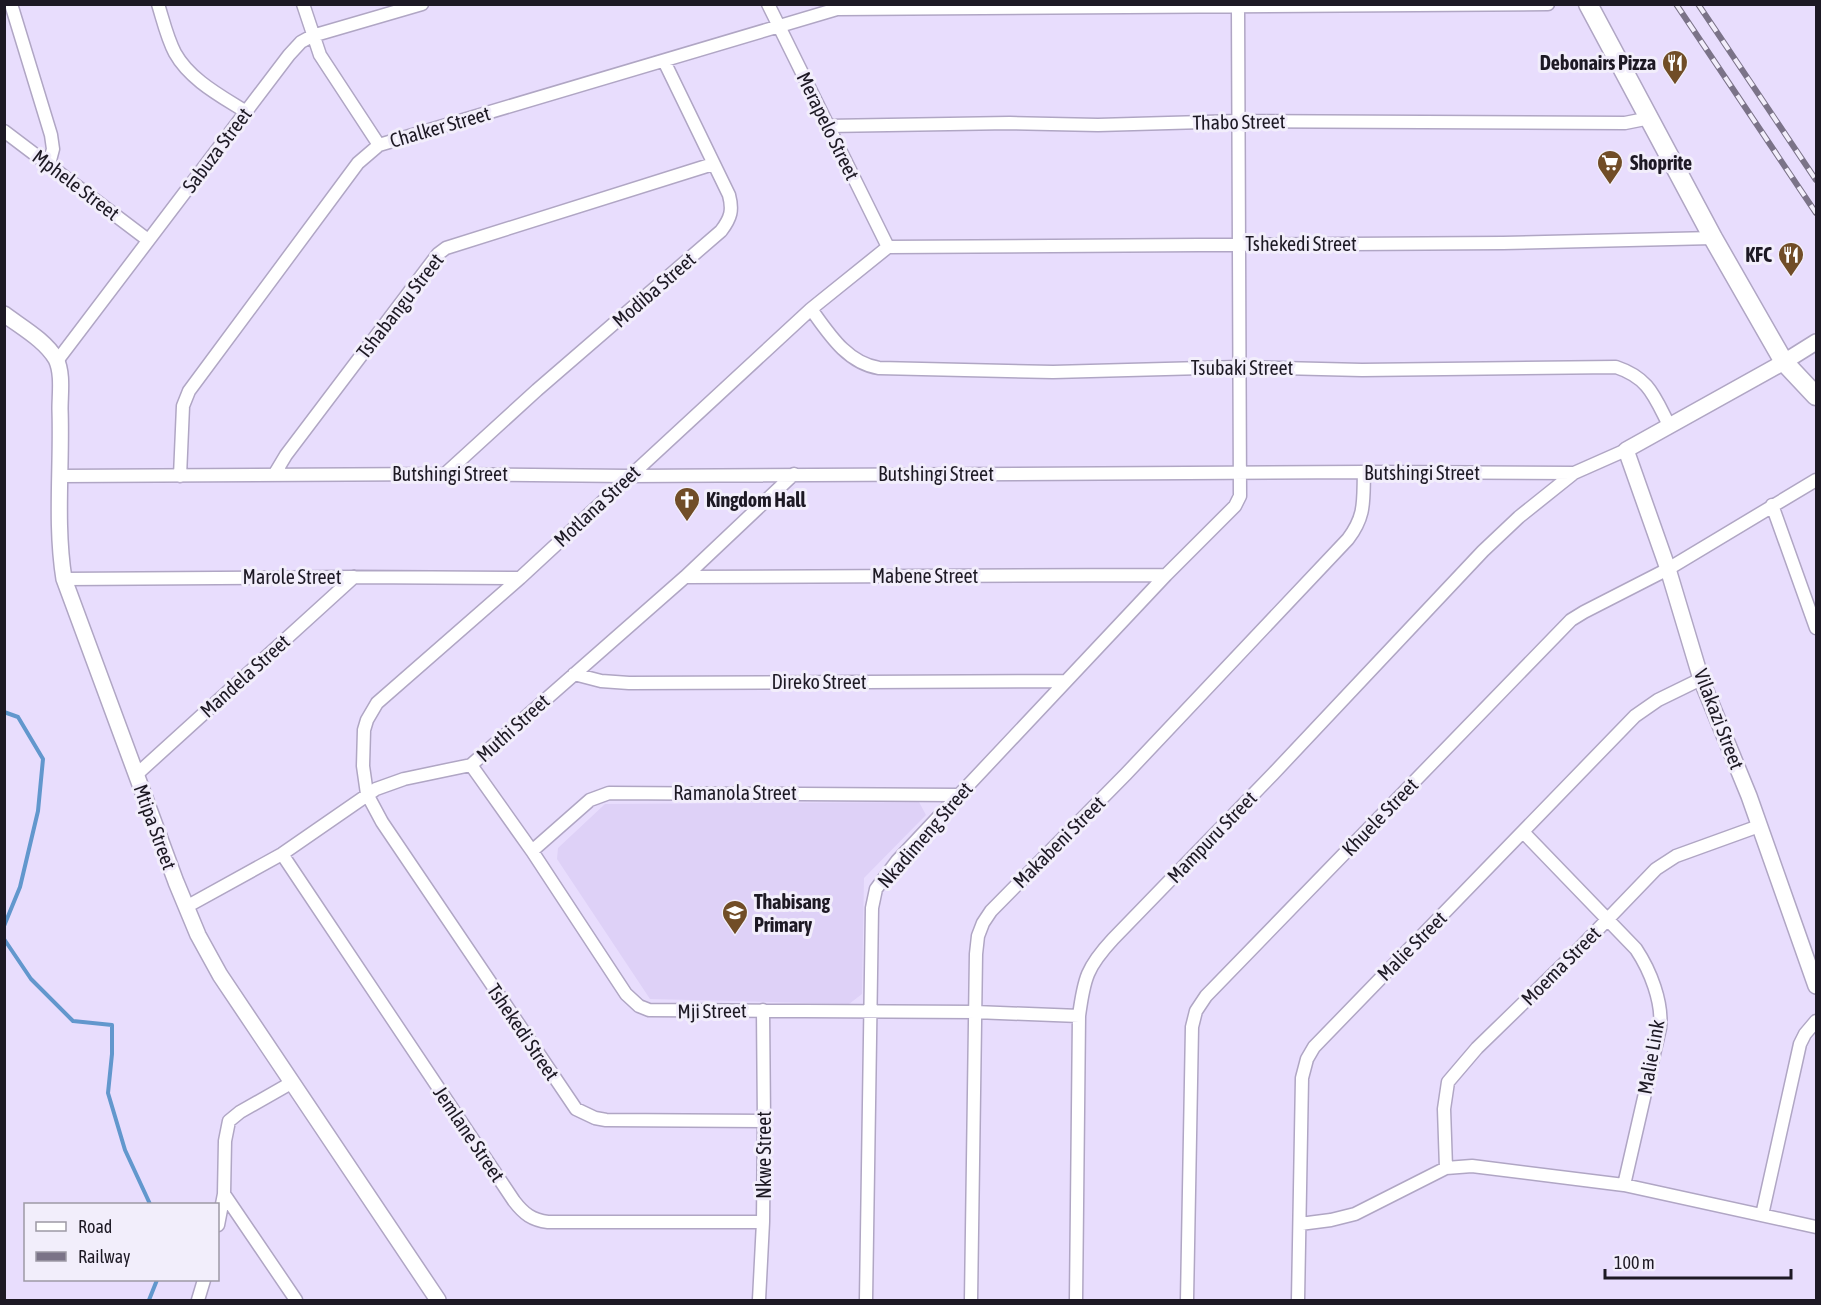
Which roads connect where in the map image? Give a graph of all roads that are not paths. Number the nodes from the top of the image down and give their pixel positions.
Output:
1 (11, 4) edge
2 (158, 4) edge
3 (303, 4) edge
4 (422, 4) edge
5 (768, 4) edge
6 (1548, 4) edge
7 (1588, 4) edge
8 (1310, 5) edge
9 (1438, 5) edge
10 (1177, 6) edge
11 (1238, 8) junction
12 (778, 25) junction
13 (312, 36) junction
14 (664, 61) junction
15 (246, 112) junction
16 (1650, 118) junction
17 (1239, 121) junction
18 (827, 126) junction
19 (4, 131) edge
20 (379, 145) junction
21 (49, 164) junction
22 (714, 165) junction
23 (1713, 238) junction
24 (148, 240) junction
25 (1239, 244) junction
26 (888, 247) junction
27 (811, 309) junction
28 (4, 314) edge
29 (1816, 342) edge
30 (57, 361) junction
31 (1784, 362) junction
32 (1240, 367) junction
33 (1816, 396) edge
34 (1669, 425) junction
35 (1626, 450) junction
36 (1364, 472) junction
37 (1574, 473) junction
38 (446, 474) junction
39 (794, 474) junction
40 (1240, 474) junction
41 (274, 475) junction
42 (61, 476) junction
43 (180, 476) junction
44 (629, 476) junction
45 (1816, 480) edge
46 (1772, 505) junction
47 (1668, 569) junction
48 (1166, 575) junction
49 (354, 577) junction
50 (685, 577) junction
51 (520, 578) junction
52 (64, 579) junction
53 (1816, 628) edge
54 (574, 674) junction
55 (1701, 678) junction
56 (1065, 681) junction
57 (471, 765) junction
58 (136, 775) junction
59 (367, 794) junction
60 (959, 795) junction
61 (1759, 826) junction
62 (1524, 833) junction
63 (532, 851) junction
64 (282, 854) junction
65 (186, 907) junction
66 (1608, 919) junction
67 (1816, 986) edge
68 (763, 1010) junction
69 (871, 1012) junction
70 (975, 1012) junction
71 (1079, 1016) junction
72 (1816, 1021) edge
73 (291, 1083) junction
74 (764, 1121) junction
75 (1446, 1168) junction
76 (1624, 1185) junction
77 (224, 1194) junction
78 (1762, 1215) junction
79 (219, 1220) edge
80 (763, 1222) junction
81 (1300, 1224) junction
82 (1816, 1227) edge
83 (204, 1281) edge
84 (198, 1300) edge
85 (296, 1300) edge
86 (438, 1300) edge
87 (759, 1300) edge
88 (866, 1300) edge
89 (971, 1300) edge
90 (1076, 1300) edge
91 (1187, 1300) edge
92 (1299, 1300) edge

1 - 21 street
2 - 15 street
3 - 13 street
4 - 13 street, Sabuza Street
5 - 12 street, Merapelo Street
6 - 9 street, Chalker Street
7 - 16 main road
8 - 9 street, Chalker Street
8 - 11 street, Chalker Street
10 - 11 street, Chalker Street
10 - 12 street, Chalker Street
11 - 17 street, Nkadimeng Street
12 - 14 street, Chalker Street
12 - 18 street, Merapelo Street
13 - 15 street, Sabuza Street
13 - 20 street
14 - 20 street, Chalker Street
14 - 22 street, Modiba Street
15 - 24 street, Sabuza Street
16 - 17 street, Thabo Street
16 - 23 main road
17 - 18 street, Thabo Street
17 - 25 street, Nkadimeng Street
18 - 26 street, Merapelo Street
19 - 21 street, Mphele Street
20 - 43 street, Chalker Street
21 - 24 street, Mphele Street
22 - 38 street, Modiba Street
22 - 41 street, Tshabangu Street
23 - 25 street, Tshekedi Street
23 - 31 main road
24 - 30 street, Sabuza Street
25 - 26 street, Tshekedi Street
25 - 32 street, Nkadimeng Street
26 - 27 street, Motlana Street
27 - 32 street, Tsubaki Street
27 - 44 street, Motlana Street
28 - 30 street
29 - 31 street, Butshingi Street
30 - 42 street, Mtipa Street
31 - 33 main road
31 - 34 street, Butshingi Street
32 - 34 street, Tsubaki Street
32 - 40 street, Nkadimeng Street
34 - 35 street, Butshingi Street
35 - 37 street, Butshingi Street
35 - 47 street, Vilakazi Street
36 - 37 street, Butshingi Street
36 - 40 street, Butshingi Street
36 - 70 street, Makabeni Street
37 - 71 street, Mampuru Street
38 - 41 street, Butshingi Street
38 - 44 street, Butshingi Street
39 - 40 street, Butshingi Street
39 - 44 street, Butshingi Street
39 - 50 street, Muthi Street
40 - 48 street, Nkadimeng Street
41 - 43 street, Butshingi Street
42 - 43 street, Butshingi Street
42 - 52 street, Mtipa Street
44 - 51 street, Motlana Street
45 - 46 street, Khuele Street
46 - 47 street, Khuele Street
46 - 53 street
47 - 55 street, Vilakazi Street
47 - 91 street, Khuele Street
48 - 50 street, Mabene Street
48 - 56 street, Nkadimeng Street
49 - 51 street, Marole Street
49 - 52 street, Marole Street
49 - 58 street, Mandela Street
50 - 54 street, Muthi Street
51 - 59 street, Motlana Street
52 - 58 street, Mtipa Street
54 - 56 street, Direko Street
54 - 57 street, Muthi Street
55 - 61 street, Vilakazi Street
55 - 62 street, Malie Street
56 - 60 street, Nkadimeng Street
57 - 59 street, Muthi Street
57 - 63 street, Mji Street
58 - 65 street, Mtipa Street
59 - 64 street, Muthi Street
59 - 74 street, Tshekedi Street
60 - 63 street, Ramanola Street
60 - 69 street, Nkadimeng Street
61 - 66 street, Moema Street
61 - 67 street, Vilakazi Street
62 - 66 street, Malie Link
62 - 81 street, Malie Street
63 - 68 street, Mji Street
64 - 65 street, Muthi Street
64 - 80 street, Jemlane Street
65 - 73 street, Mtipa Street
66 - 75 street, Moema Street
66 - 76 street, Malie Link
68 - 69 street, Mji Street
68 - 74 street, Nkwe Street
69 - 70 street, Mji Street
69 - 88 street, Nkadimeng Street
70 - 71 street, Mji Street
70 - 89 street, Makabeni Street
71 - 90 street, Mampuru Street
72 - 78 street
73 - 77 street
73 - 86 street, Mtipa Street
74 - 80 street, Nkwe Street
75 - 76 street
75 - 81 street
76 - 78 street
77 - 79 street
77 - 85 street
78 - 82 street
80 - 87 street, Nkwe Street
81 - 92 street, Malie Street
83 - 84 street

